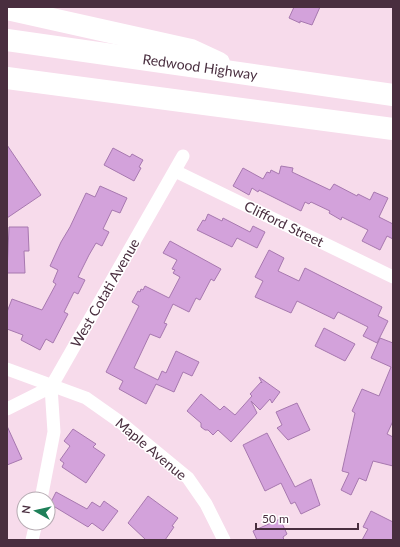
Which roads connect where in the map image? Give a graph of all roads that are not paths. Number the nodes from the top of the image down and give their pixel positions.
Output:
1 (7, 9) edge
2 (7, 40) edge
3 (240, 73) junction
4 (7, 78) edge
5 (7, 83) edge
6 (50, 83) junction
7 (393, 95) edge
8 (393, 129) edge
9 (183, 156) dead end
10 (175, 170) junction
11 (393, 277) edge
12 (7, 369) edge
13 (51, 387) junction
14 (7, 409) edge
15 (43, 491) edge
16 (224, 540) edge

1 - 3 highway
2 - 3 highway, Redwood Highway
3 - 7 highway, Redwood Highway
4 - 6 highway
5 - 6 highway
6 - 8 highway
9 - 10 street, West Cotati Avenue
10 - 11 street, Clifford Street
10 - 13 street, West Cotati Avenue
12 - 13 street, Maple Avenue
13 - 14 street
13 - 15 street
13 - 16 street, Maple Avenue

